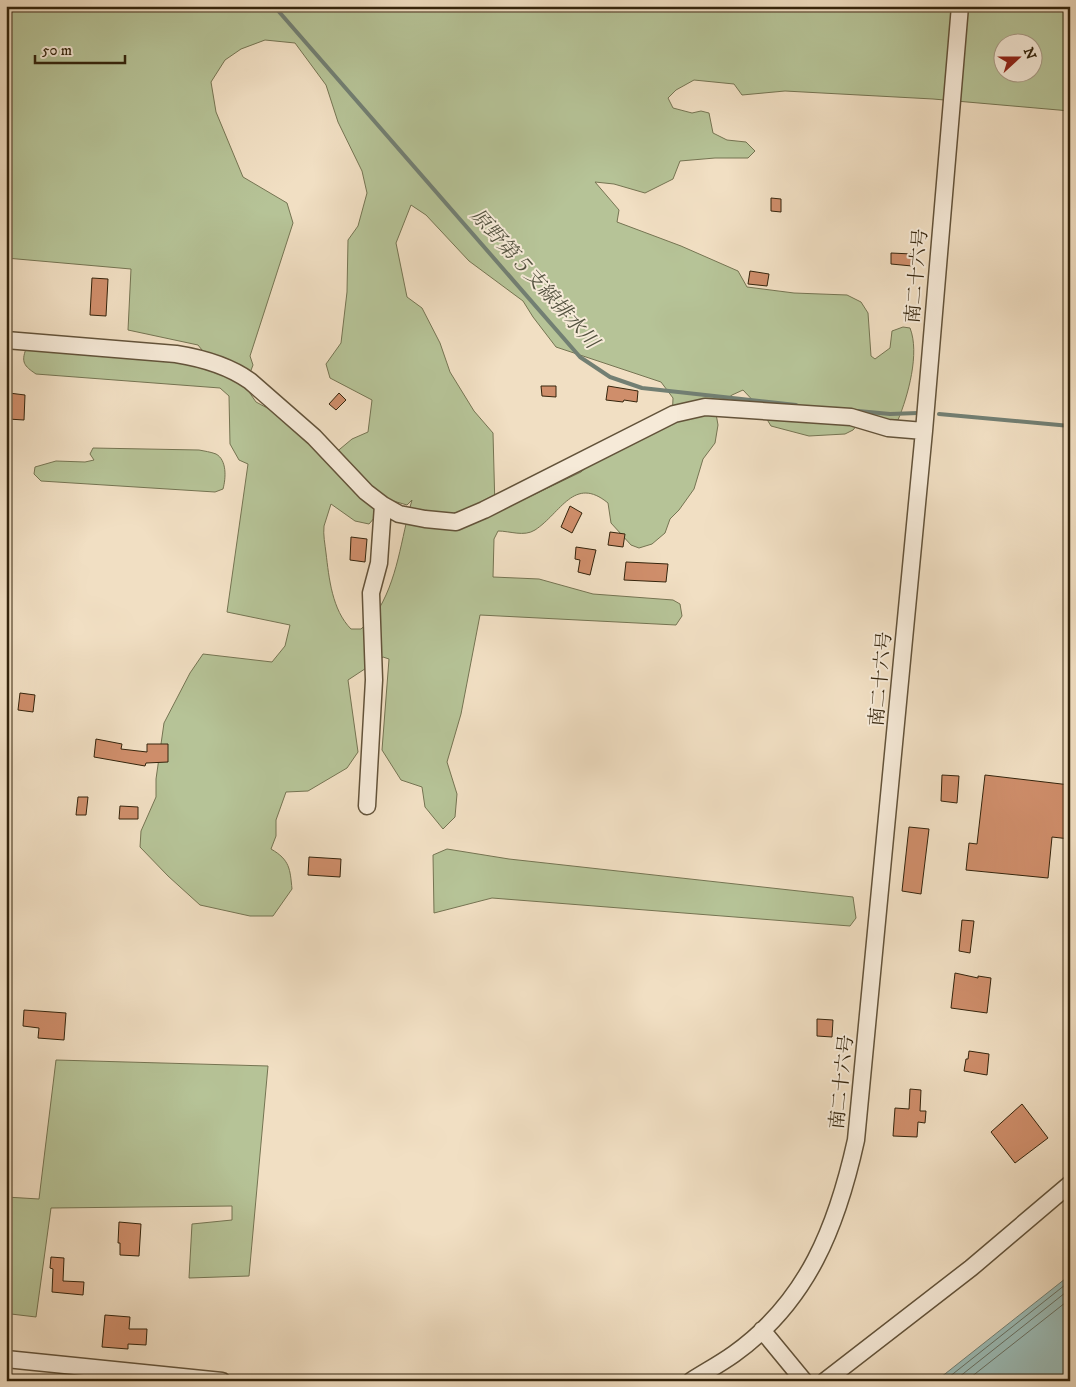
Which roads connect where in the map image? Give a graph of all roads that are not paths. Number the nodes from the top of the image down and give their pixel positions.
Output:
1 (960, 6) edge
2 (6, 340) edge
3 (924, 431) junction
4 (383, 505) junction
5 (367, 806) dead end
6 (1070, 1184) edge
7 (762, 1330) junction
8 (6, 1360) edge
9 (222, 1381) edge
10 (691, 1381) edge
11 (804, 1381) edge
12 (826, 1381) edge

1 - 3 street, 南二十六号
2 - 4 street
3 - 4 street
3 - 7 street, 南二十六号
4 - 5 street
6 - 12 street
7 - 10 street, 南二十六号
7 - 11 street
8 - 9 street

